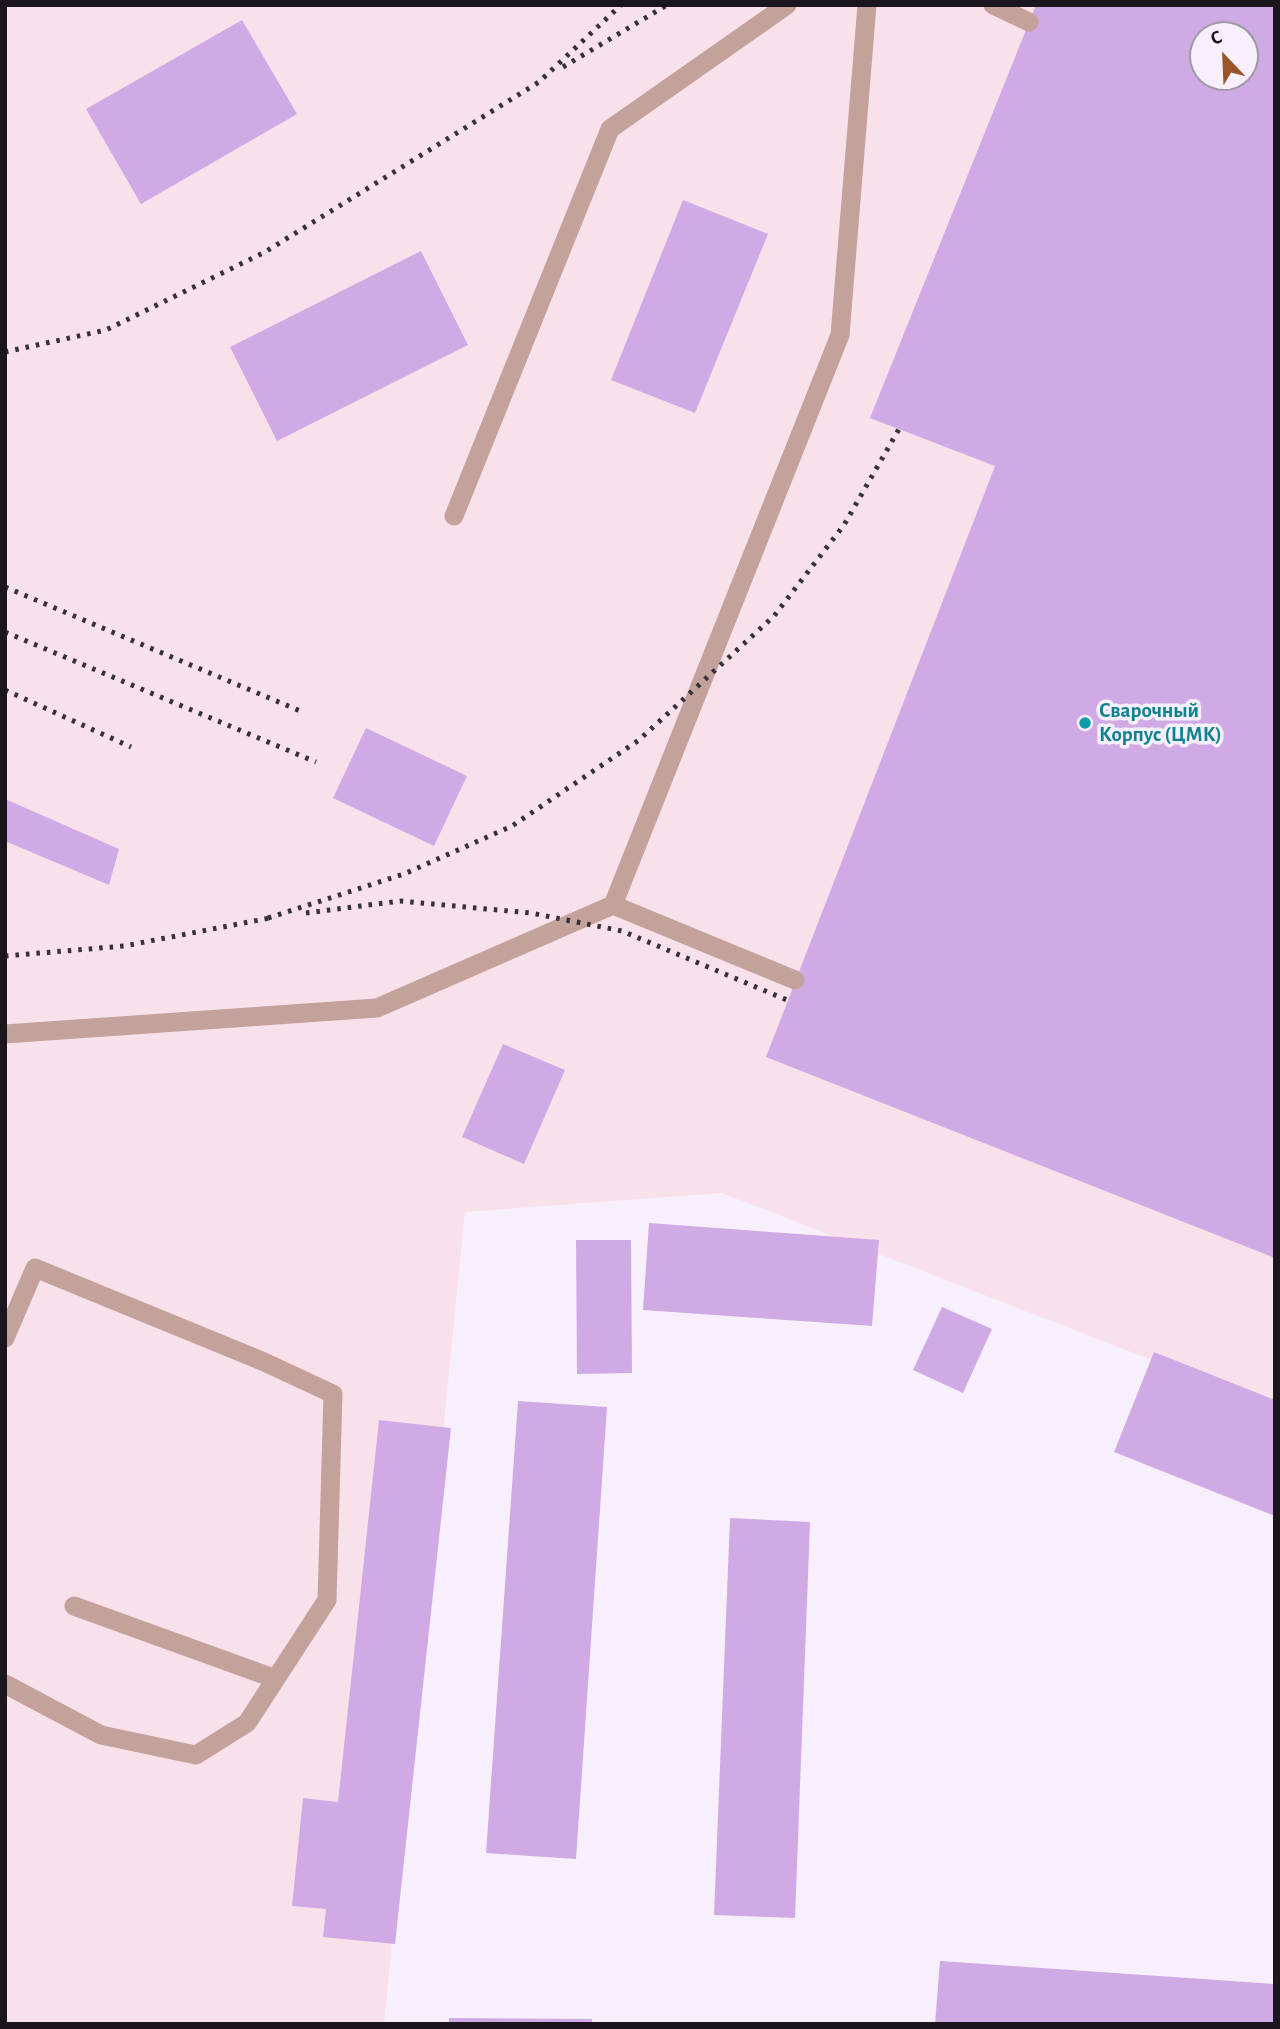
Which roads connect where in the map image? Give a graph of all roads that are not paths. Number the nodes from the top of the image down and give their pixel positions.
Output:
1 (788, 5) edge
2 (867, 5) edge
3 (993, 5) edge
4 (1029, 22) dead end
5 (454, 516) dead end
6 (613, 905) junction
7 (795, 980) dead end
8 (5, 1034) edge
9 (5, 1338) edge
10 (74, 1606) dead end
11 (276, 1679) junction
12 (5, 1684) edge

1 - 5 lane
2 - 6 lane
3 - 4 lane
6 - 7 lane
6 - 8 lane
9 - 11 lane
10 - 11 lane
11 - 12 lane

